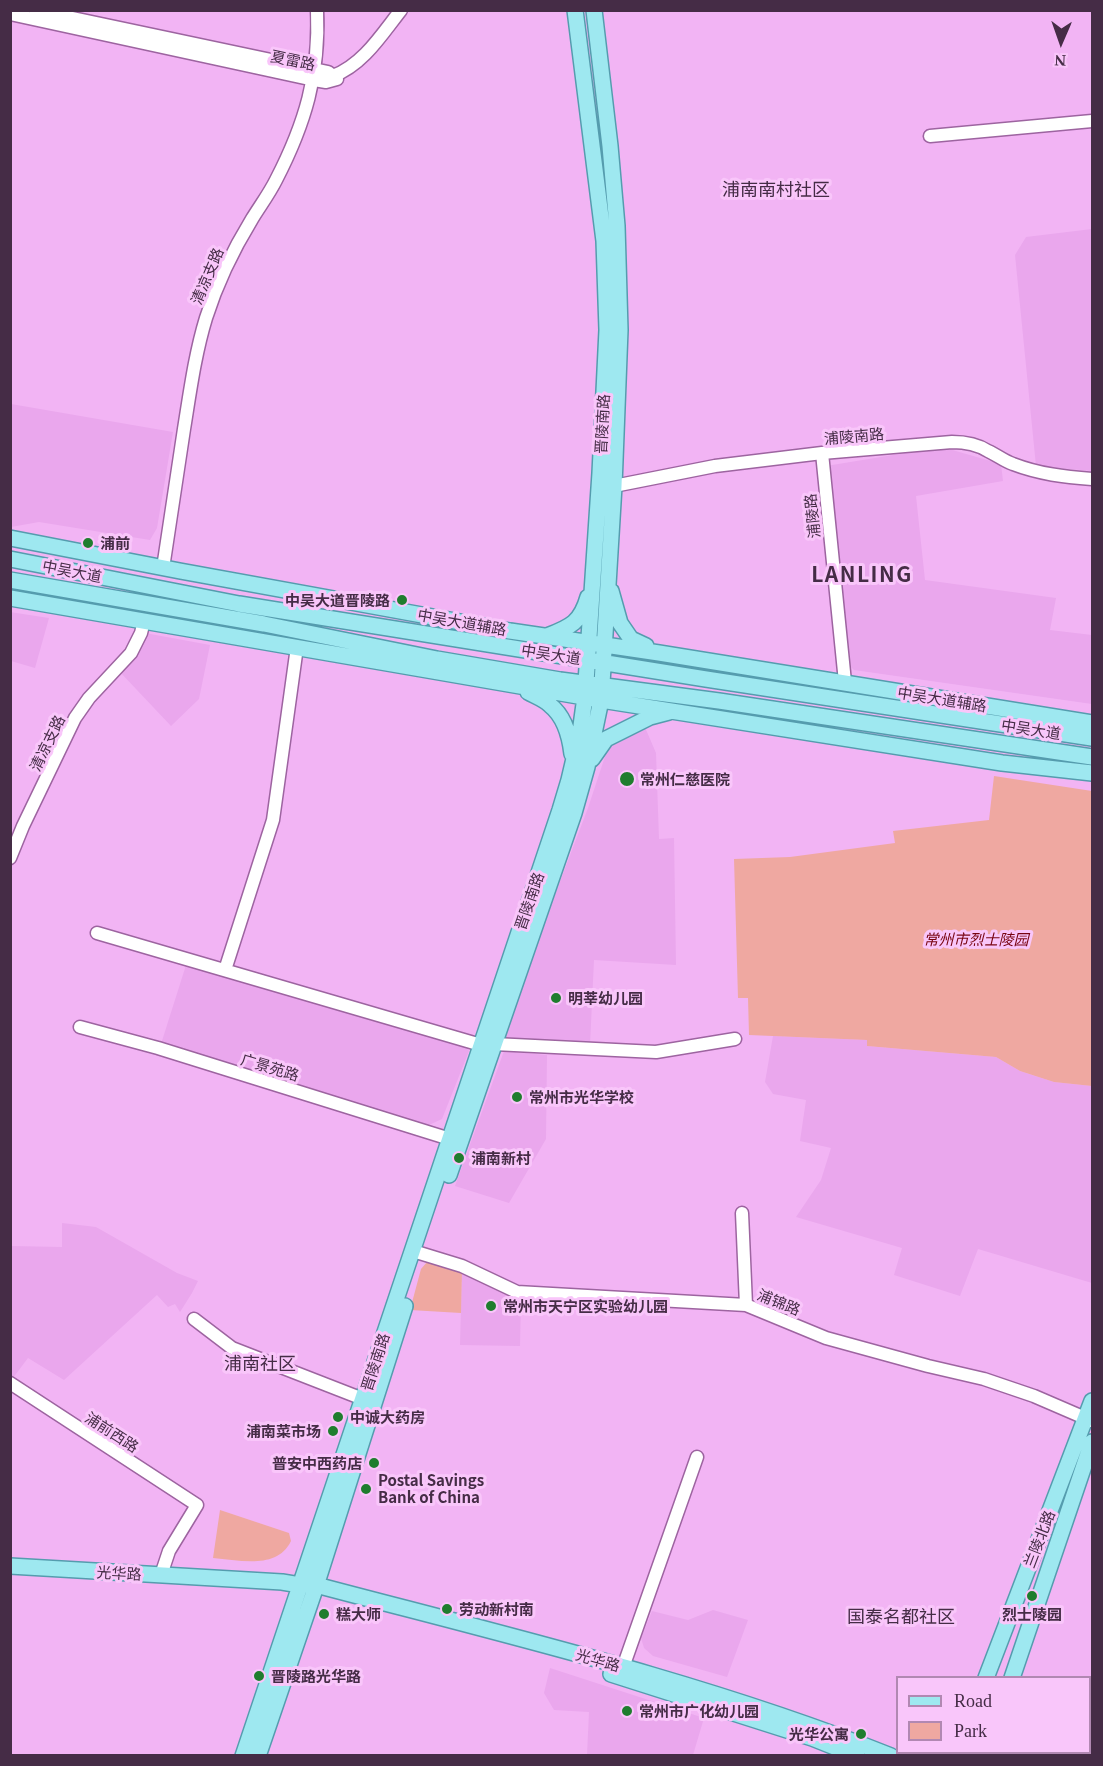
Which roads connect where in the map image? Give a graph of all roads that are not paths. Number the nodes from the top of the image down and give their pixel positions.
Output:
1 (35, 10) edge
2 (317, 10) edge
3 (401, 10) edge
4 (575, 10) edge
5 (594, 10) edge
6 (10, 14) edge
7 (314, 75) junction
8 (1092, 121) edge
9 (930, 136) dead end
10 (822, 453) junction
11 (1092, 479) edge
12 (614, 486) junction
13 (10, 538) edge
14 (12, 560) edge
15 (163, 568) junction
16 (93, 574) junction
17 (10, 575) edge
18 (601, 578) junction
19 (10, 580) edge
20 (10, 598) edge
21 (353, 603) junction
22 (239, 604) junction
23 (152, 605) junction
24 (274, 609) junction
25 (195, 613) junction
26 (144, 621) junction
27 (484, 626) junction
28 (546, 636) junction
29 (589, 642) junction
30 (280, 645) junction
31 (604, 645) junction
32 (297, 647) junction
33 (528, 650) junction
34 (659, 653) junction
35 (553, 654) junction
36 (384, 656) junction
37 (596, 661) junction
38 (808, 676) junction
39 (706, 679) junction
40 (845, 682) junction
41 (518, 686) junction
42 (878, 688) junction
43 (638, 690) junction
44 (594, 691) junction
45 (817, 696) junction
46 (753, 706) junction
47 (672, 711) junction
48 (963, 718) junction
49 (844, 720) junction
50 (1092, 723) edge
51 (1045, 731) junction
52 (1092, 731) edge
53 (1092, 738) edge
54 (939, 753) junction
55 (1070, 754) junction
56 (1092, 757) edge
57 (580, 763) junction
58 (1002, 763) junction
59 (1092, 773) edge
60 (10, 858) edge
61 (97, 933) dead end
62 (225, 970) junction
63 (80, 1027) dead end
64 (735, 1039) dead end
65 (488, 1045) junction
66 (450, 1139) junction
67 (742, 1214) dead end
68 (417, 1252) junction
69 (746, 1305) junction
70 (194, 1319) dead end
71 (10, 1383) edge
72 (363, 1398) junction
73 (1092, 1401) edge
74 (1089, 1420) edge
75 (1092, 1442) edge
76 (697, 1457) dead end
77 (10, 1566) edge
78 (161, 1575) junction
79 (310, 1587) junction
80 (622, 1672) junction
81 (986, 1676) edge
82 (1012, 1676) edge
83 (243, 1755) edge
84 (258, 1755) edge
85 (857, 1755) edge
86 (891, 1755) edge

1 - 7 street, 夏雷路
2 - 7 street, 清凉支路
3 - 7 street, 夏雷路
4 - 18 main road, 晋陵南路
5 - 12 main road, 晋陵南路
6 - 7 street, 夏雷路
7 - 15 street, 清凉支路
8 - 9 street
10 - 11 street, 浦陵南路
10 - 12 street, 浦陵南路
10 - 40 street, 浦陵路
12 - 18 main road, 晋陵南路
13 - 15 main road, 中吴大道辅路
14 - 16 main road, 中吴大道
15 - 21 main road, 中吴大道辅路
16 - 17 main road
16 - 22 main road, 中吴大道
18 - 28 main road
18 - 29 main road, 晋陵南路
18 - 31 main road, 晋陵南路
18 - 34 main road
19 - 23 main road, 中吴大道
20 - 26 main road
21 - 22 main road
21 - 27 main road, 中吴大道辅路
22 - 24 main road, 中吴大道
23 - 24 main road
23 - 25 main road, 中吴大道
24 - 33 main road, 中吴大道
25 - 30 main road
25 - 36 main road, 中吴大道
26 - 30 main road
26 - 60 street, 清凉支路
27 - 28 main road, 中吴大道辅路
27 - 35 main road
28 - 29 main road, 中吴大道辅路
29 - 31 main road, 中吴大道辅路
29 - 37 main road, 晋陵南路
30 - 32 main road
31 - 34 main road, 中吴大道辅路
31 - 37 main road, 晋陵南路
32 - 36 main road
32 - 62 street
33 - 35 main road, 中吴大道
33 - 36 main road
34 - 38 main road, 中吴大道辅路
35 - 37 main road, 中吴大道
36 - 41 main road
36 - 44 main road, 中吴大道
37 - 39 main road, 中吴大道
37 - 44 main road, 晋陵南路
38 - 39 main road
38 - 40 main road, 中吴大道辅路
39 - 45 main road, 中吴大道
40 - 42 main road, 中吴大道辅路
41 - 44 main road
41 - 57 main road
42 - 48 main road
42 - 50 main road, 中吴大道辅路
43 - 44 main road, 中吴大道
43 - 45 main road
43 - 46 main road, 中吴大道
44 - 47 main road
44 - 57 main road, 晋陵南路
45 - 48 main road, 中吴大道
46 - 47 main road
46 - 49 main road, 中吴大道
47 - 54 main road
47 - 57 main road
48 - 51 main road, 中吴大道
49 - 54 main road
49 - 55 main road, 中吴大道
51 - 52 main road
51 - 53 main road, 中吴大道
54 - 58 main road
55 - 56 main road, 中吴大道
55 - 58 main road
57 - 65 main road, 晋陵南路
58 - 59 main road
61 - 62 street
62 - 65 street
63 - 66 street, 广景苑路
64 - 65 street
65 - 66 main road, 晋陵南路
65 - 68 main road, 晋陵南路
66 - 68 main road, 晋陵南路
67 - 69 street
68 - 69 street, 浦锦路
68 - 72 main road, 晋陵南路
68 - 79 main road, 晋陵南路
69 - 74 street, 浦锦路
70 - 72 street
71 - 78 street, 浦前西路
72 - 79 main road, 晋陵南路
73 - 74 main road, 兰陵北路
74 - 81 main road, 兰陵北路
75 - 82 main road, 兰陵北路
76 - 80 street
77 - 78 main road, 光华路
78 - 79 main road, 光华路
79 - 80 main road, 光华路
79 - 83 main road, 晋陵南路
79 - 84 main road, 晋陵南路
80 - 85 main road, 光华路
80 - 86 main road, 光华路

